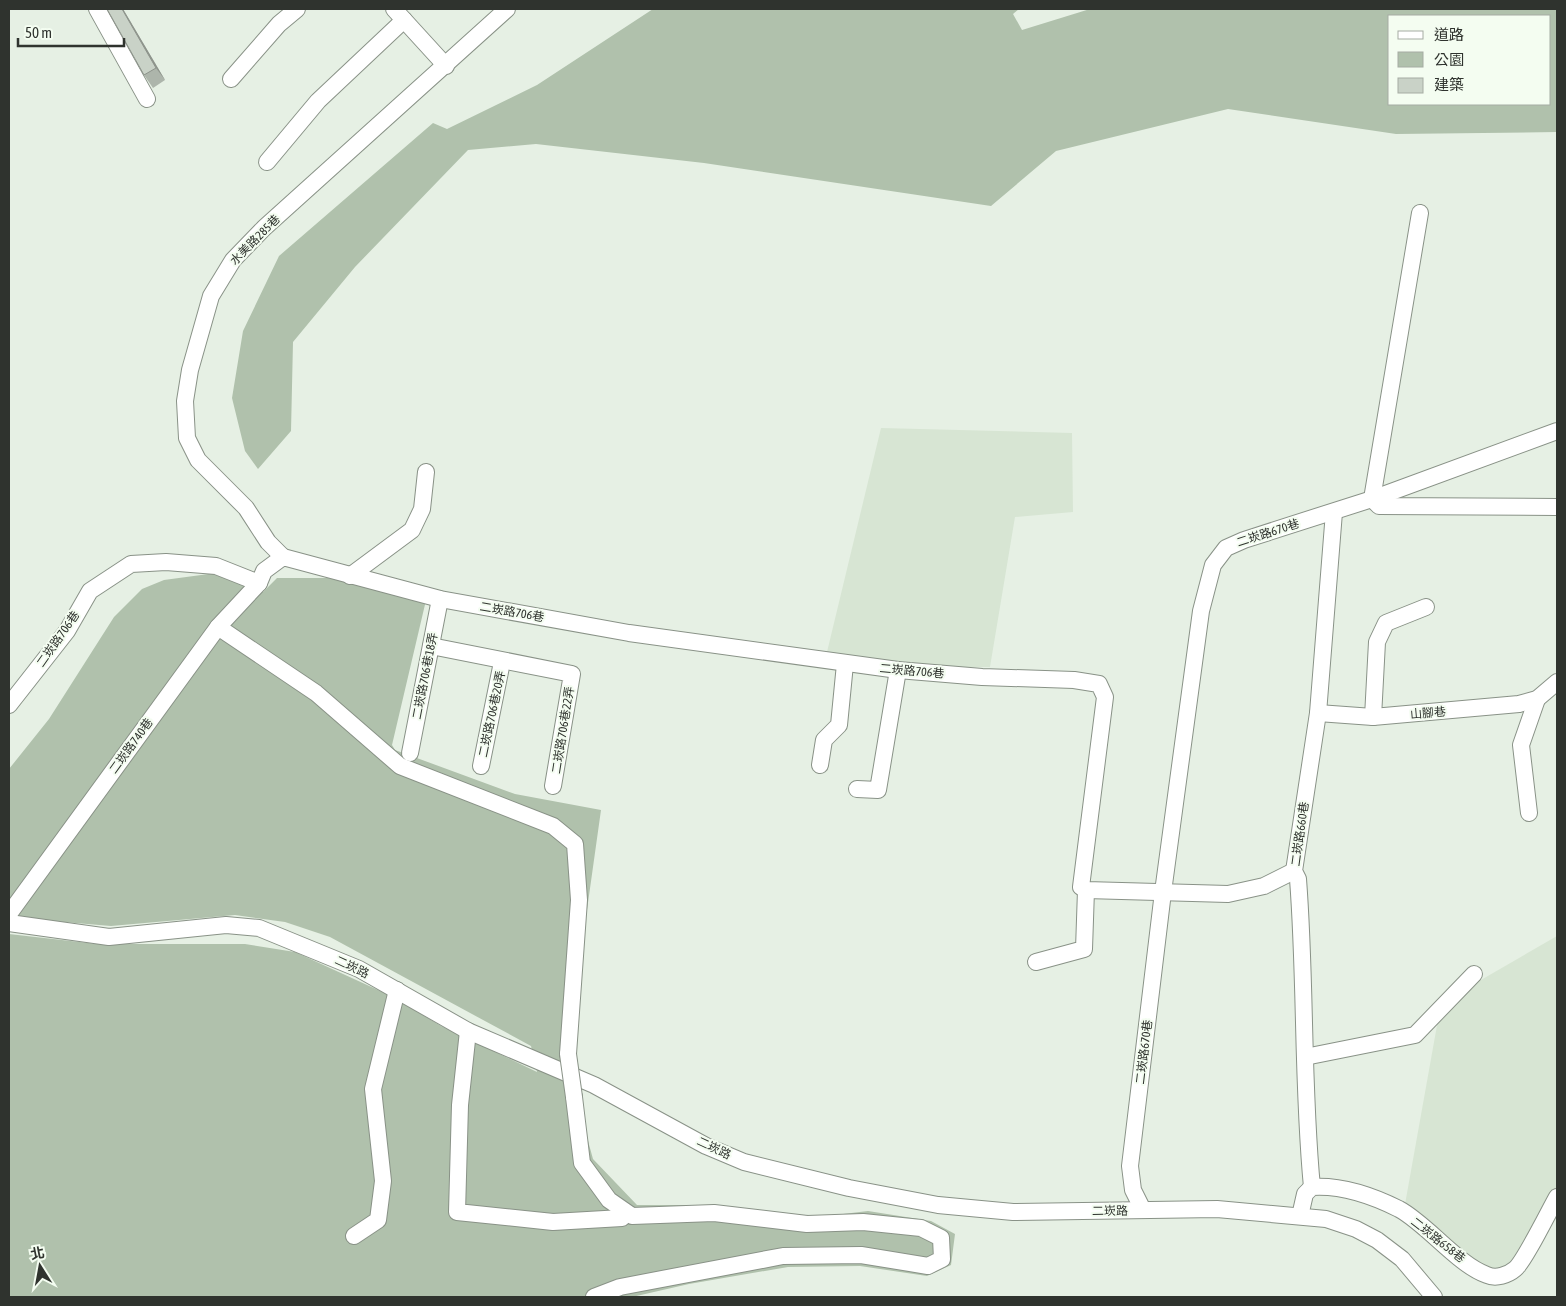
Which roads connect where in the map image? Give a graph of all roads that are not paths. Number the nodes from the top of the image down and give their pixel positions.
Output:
1 (97, 9) edge
2 (297, 9) edge
3 (507, 9) edge
4 (399, 14) edge
5 (446, 66) junction
6 (231, 79) dead end
7 (147, 99) dead end
8 (267, 162) dead end
9 (1420, 213) dead end
10 (1557, 431) edge
11 (426, 472) dead end
12 (1372, 499) junction
13 (1557, 507) edge
14 (1334, 512) junction
15 (283, 557) junction
16 (350, 576) junction
17 (259, 583) junction
18 (440, 599) junction
19 (1426, 607) dead end
20 (218, 627) junction
21 (431, 646) junction
22 (502, 662) junction
23 (845, 664) junction
24 (898, 670) junction
25 (1557, 682) edge
26 (1537, 699) junction
27 (9, 706) edge
28 (1318, 713) junction
29 (1373, 718) junction
30 (410, 754) dead end
31 (481, 766) dead end
32 (820, 766) dead end
33 (554, 786) dead end
34 (857, 789) dead end
35 (1528, 813) dead end
36 (1294, 871) junction
37 (1086, 890) junction
38 (1163, 892) junction
39 (9, 914) edge
40 (9, 923) edge
41 (1036, 962) dead end
42 (1474, 974) dead end
43 (397, 990) junction
44 (468, 1031) junction
45 (1305, 1057) junction
46 (1312, 1187) junction
47 (1557, 1197) edge
48 (1143, 1210) junction
49 (1300, 1216) junction
50 (622, 1218) dead end
51 (354, 1236) dead end
52 (594, 1297) edge
53 (1434, 1297) edge

1 - 7 street
2 - 6 street
3 - 5 street, 水美路285巷
4 - 5 street
4 - 8 street
5 - 15 street, 水美路285巷
9 - 12 street
10 - 12 street, 二崁路670巷
11 - 16 street
12 - 13 street
12 - 14 street, 二崁路670巷
14 - 28 street, 二崁路660巷
14 - 38 street, 二崁路670巷
15 - 16 street, 二崁路706巷
15 - 17 street
16 - 18 street, 二崁路706巷
17 - 20 street, 二崁路740巷
17 - 27 street, 二崁路706巷
18 - 21 street, 二崁路706巷18弄
18 - 23 street, 二崁路706巷
19 - 29 street
20 - 39 street, 二崁路740巷
20 - 52 street, bridge
21 - 22 street
21 - 30 street, 二崁路706巷18弄
22 - 31 street, 二崁路706巷20弄
22 - 33 street, 二崁路706巷22弄
23 - 24 street, 二崁路706巷
23 - 32 street
24 - 34 street
24 - 37 street, 二崁路706巷
25 - 26 street, 山腳巷
26 - 29 street, 山腳巷
26 - 35 street
28 - 29 street, 山腳巷
28 - 36 street, 二崁路660巷
36 - 38 street
36 - 45 street, 二崁路660巷
37 - 38 street
37 - 41 street
38 - 48 street, 二崁路670巷
40 - 43 street, 二崁路
42 - 45 street
43 - 44 street, 二崁路
43 - 51 street
44 - 48 street, 二崁路
44 - 50 street
45 - 46 street, 二崁路660巷
46 - 47 street, 二崁路658巷
46 - 49 street
48 - 49 street, 二崁路
49 - 53 street, 二崁路

